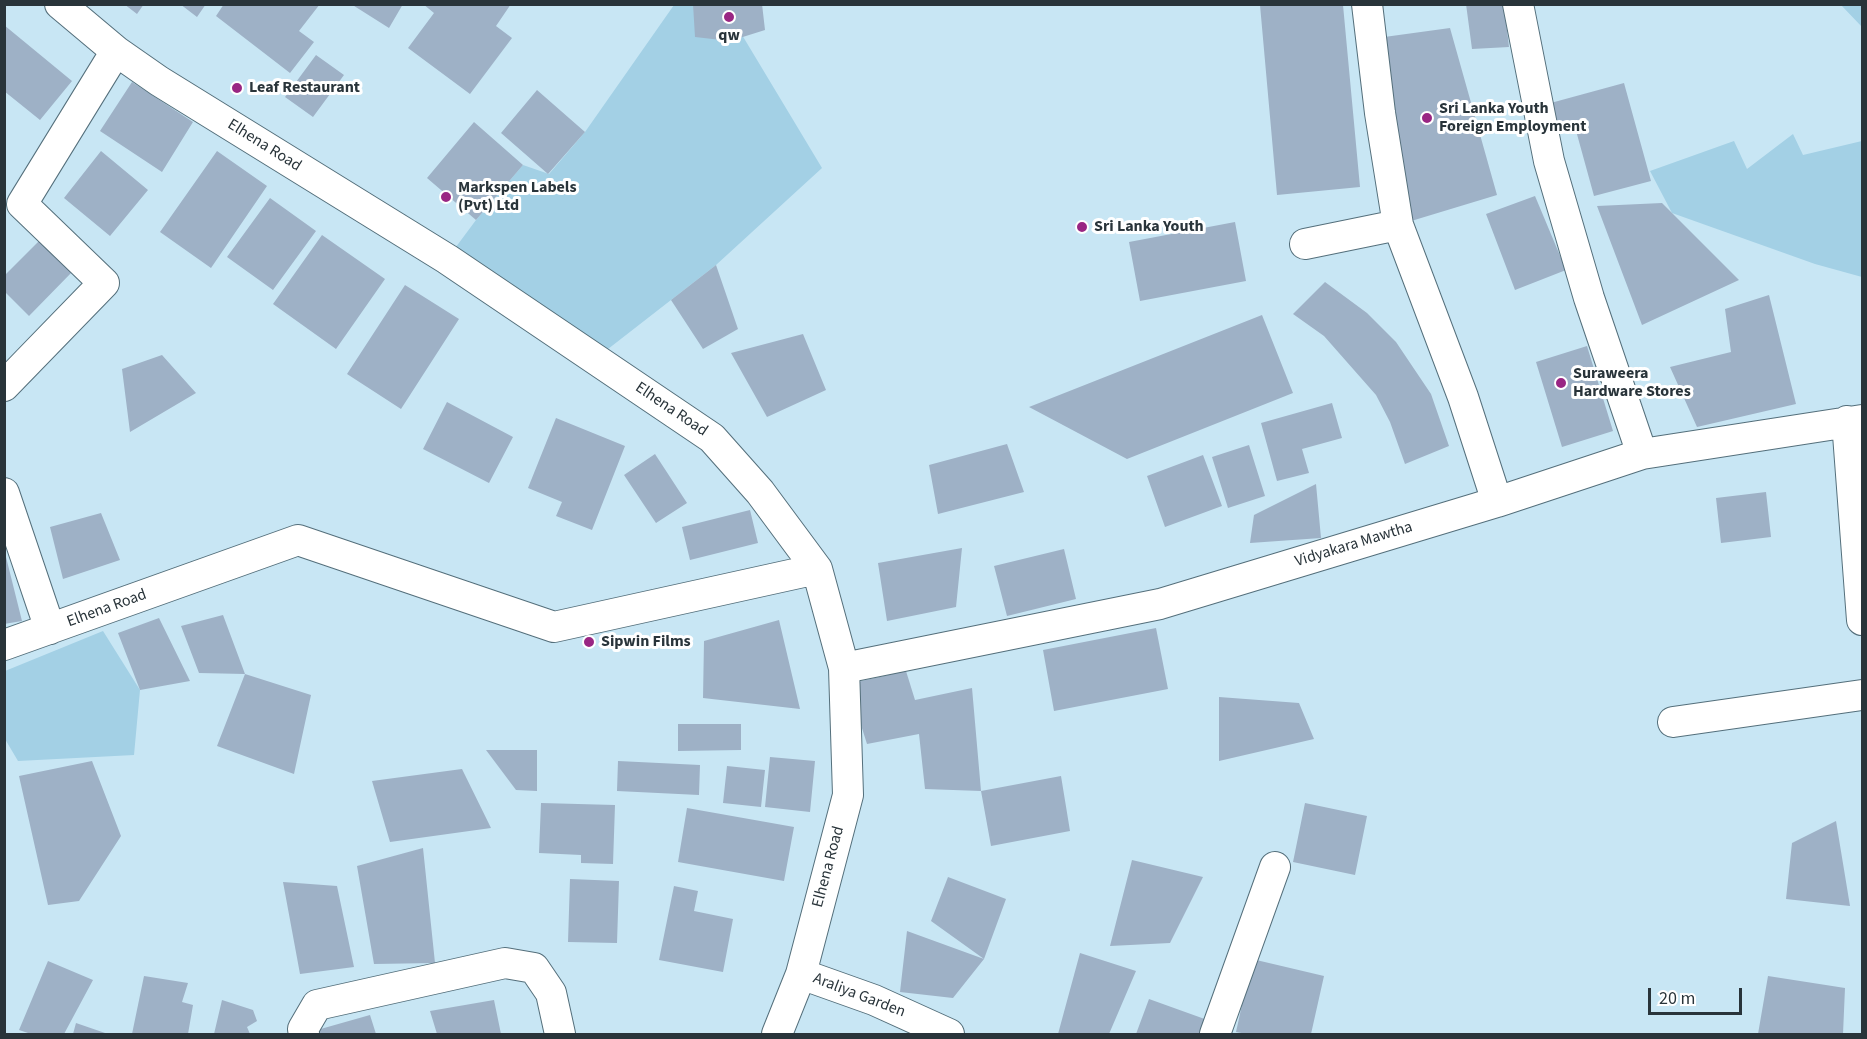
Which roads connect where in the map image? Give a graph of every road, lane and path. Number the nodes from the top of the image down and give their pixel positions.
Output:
1 (60, 4) edge
2 (1367, 4) edge
3 (1518, 4) edge
4 (116, 51) junction
5 (1398, 225) junction
6 (1305, 244) dead end
7 (4, 386) edge
8 (1855, 421) edge
9 (1642, 454) junction
10 (4, 493) edge
11 (1497, 502) junction
12 (817, 569) junction
13 (1863, 620) edge
14 (50, 629) junction
15 (4, 645) edge
16 (844, 668) junction
17 (1863, 694) edge
18 (1673, 722) dead end
19 (1275, 867) dead end
20 (801, 974) junction
21 (304, 1035) edge
22 (560, 1035) edge
23 (777, 1035) edge
24 (949, 1035) edge
25 (1215, 1035) edge

1 - 4 street, Elhena Road
2 - 5 street
3 - 9 street
4 - 7 street
4 - 12 street, Elhena Road
5 - 6 street
5 - 11 street
8 - 9 street, Vidyakara Mawtha
8 - 13 street
9 - 11 street, Vidyakara Mawtha
10 - 14 street, Elhena Road
11 - 16 street, Vidyakara Mawtha
12 - 14 street, Elhena Road
12 - 16 street, Elhena Road
14 - 15 street, Elhena Road
16 - 20 street, Elhena Road
17 - 18 street
19 - 25 street
20 - 23 street, Elhena Road
20 - 24 street, Araliya Garden
21 - 22 street

